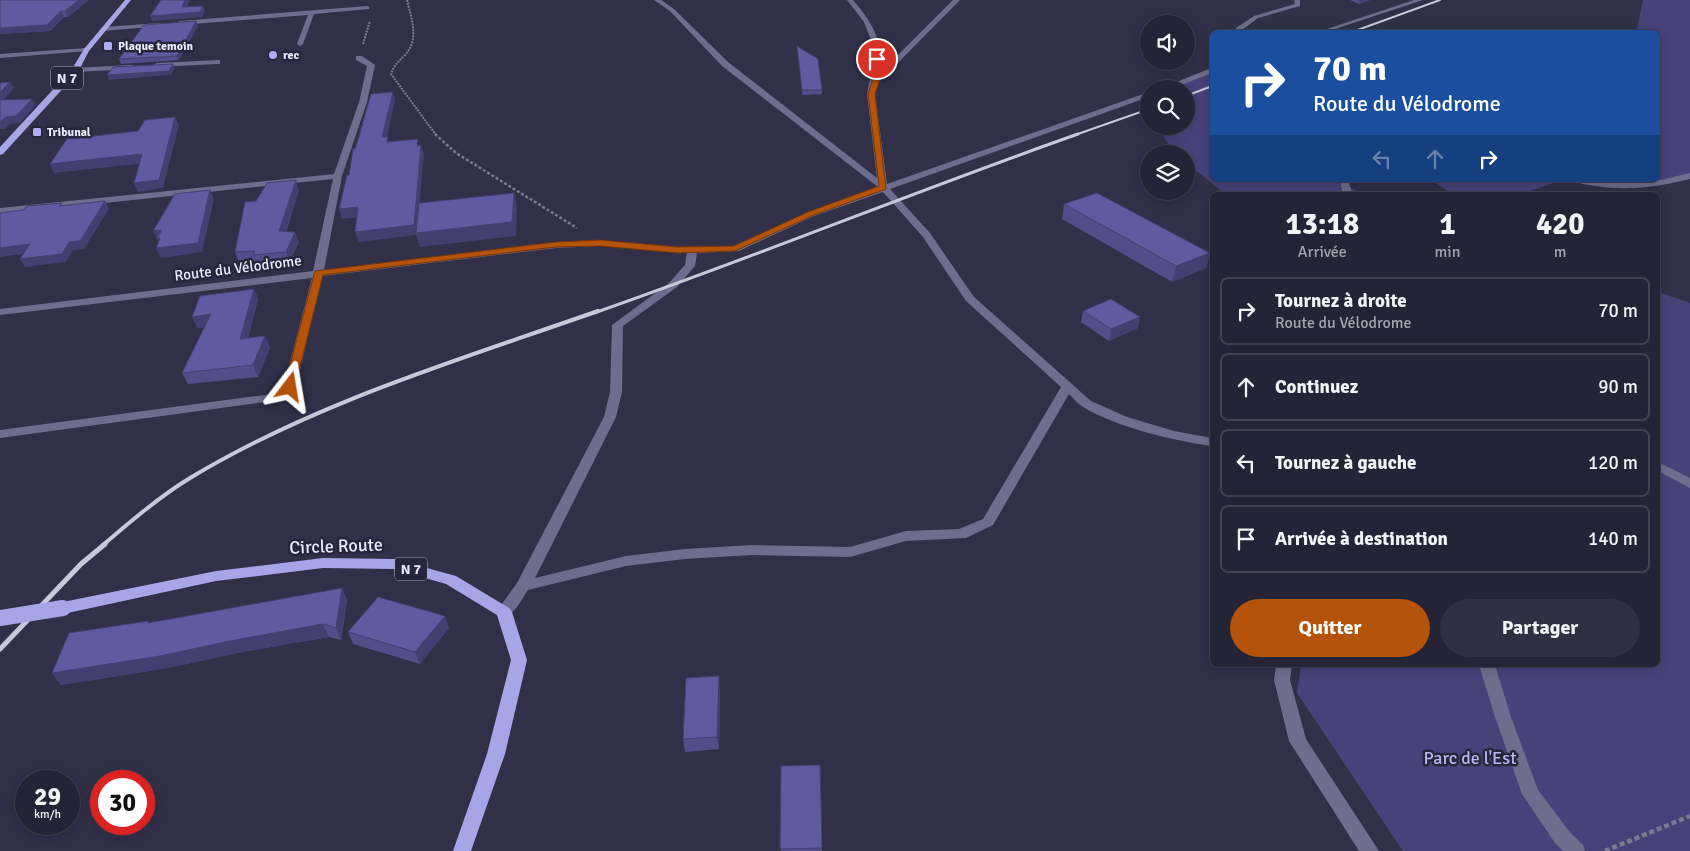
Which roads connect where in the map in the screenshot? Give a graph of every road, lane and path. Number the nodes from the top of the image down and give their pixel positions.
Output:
1 (128, 0) edge
2 (408, 0) edge
3 (657, 0) edge
4 (850, 0) edge
5 (956, 0) edge
6 (1297, 0) edge
7 (1420, 0) edge
8 (367, 8) dead end
9 (312, 12) junction
10 (370, 21) dead end
11 (103, 30) junction
12 (1238, 30) edge
13 (1327, 30) edge
14 (300, 44) dead end
15 (86, 50) junction
16 (0, 56) edge
17 (358, 58) joint
18 (217, 62) dead end
19 (141, 66) edge
20 (150, 66) edge
21 (74, 70) junction
22 (1210, 72) edge
23 (1188, 80) edge
24 (875, 82) junction
25 (1140, 97) edge
26 (0, 152) edge
27 (338, 176) junction
28 (1690, 176) edge
29 (1588, 182) edge
30 (883, 187) junction
31 (0, 211) edge
32 (600, 243) junction
33 (692, 250) junction
34 (318, 273) junction
35 (0, 312) edge
36 (1067, 387) junction
37 (0, 434) edge
38 (1210, 442) edge
39 (1660, 467) edge
40 (1690, 484) edge
41 (523, 586) junction
42 (504, 612) junction
43 (0, 618) edge
44 (1284, 667) edge
45 (1489, 667) edge
46 (1690, 816) edge
47 (462, 851) edge
48 (1370, 851) edge
49 (1576, 851) edge
50 (1605, 851) edge

1 - 11 main road, N 7
2 - 32 path
3 - 30 street
4 - 24 street
5 - 24 street
6 - 12 street
7 - 13 street
8 - 9 street
9 - 11 street
9 - 14 street
10 - 17 path
11 - 15 main road, N 7
15 - 16 street
15 - 21 main road, N 7
17 - 27 street
18 - 20 street
19 - 21 street
21 - 26 main road, N 7
22 - 23 street
24 - 30 street
25 - 30 street, Route du Vélodrome
27 - 31 street
27 - 34 street
28 - 29 street
30 - 33 street, Route du Vélodrome
30 - 36 street
32 - 33 street, Route du Vélodrome
32 - 34 street, Route du Vélodrome
33 - 41 street
34 - 35 street, Route du Vélodrome
34 - 37 street
36 - 38 street
36 - 41 street
39 - 40 street
41 - 42 street
42 - 43 main road, Circle Route / N 7, bridge
42 - 47 main road
44 - 48 street
45 - 49 street
46 - 50 path

